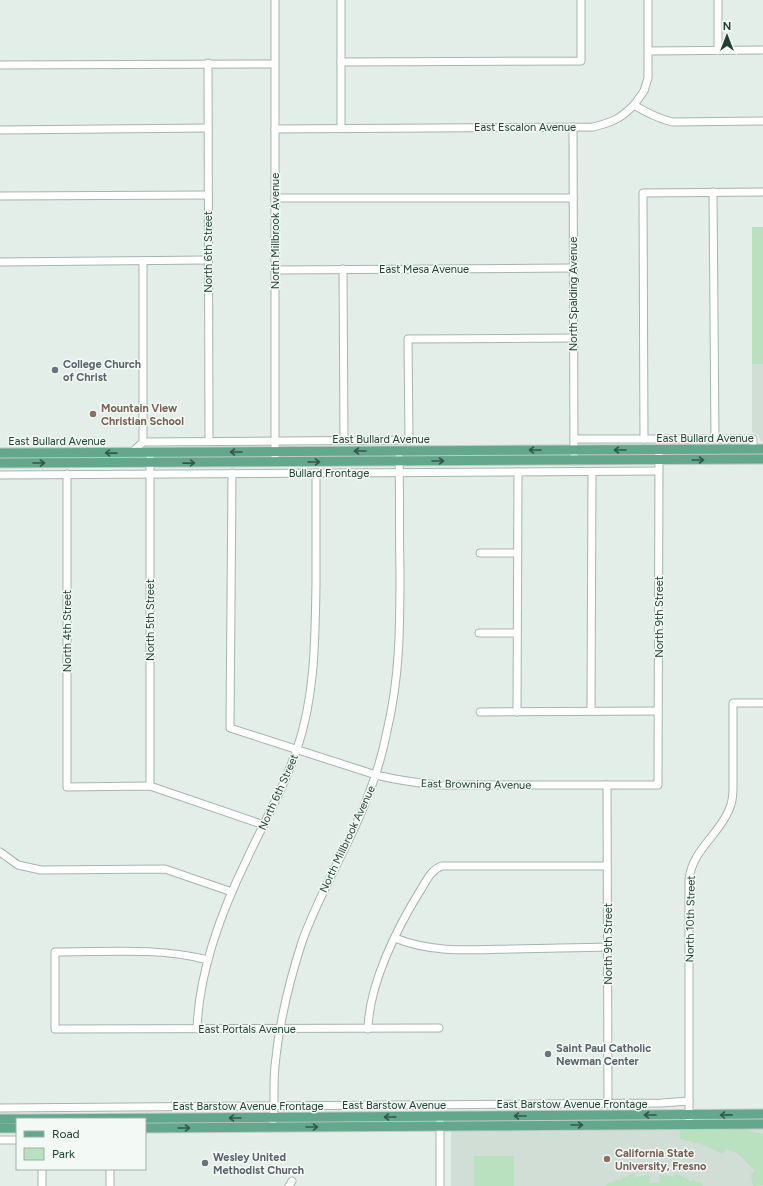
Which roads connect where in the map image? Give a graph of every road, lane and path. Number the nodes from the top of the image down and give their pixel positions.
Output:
1 (275, 0) edge
2 (341, 0) edge
3 (581, 0) edge
4 (648, 0) edge
5 (718, 0) edge
6 (718, 50) junction
7 (763, 50) edge
8 (648, 51) junction
9 (341, 62) junction
10 (208, 63) junction
11 (275, 64) junction
12 (0, 65) edge
13 (634, 105) junction
14 (763, 122) edge
15 (573, 127) junction
16 (208, 128) junction
17 (341, 128) junction
18 (275, 129) junction
19 (0, 130) edge
20 (714, 192) junction
21 (763, 192) edge
22 (208, 195) junction
23 (0, 196) edge
24 (275, 198) junction
25 (573, 198) junction
26 (208, 260) junction
27 (143, 261) junction
28 (0, 262) edge
29 (573, 268) junction
30 (343, 269) junction
31 (275, 270) junction
32 (573, 338) junction
33 (574, 439) junction
34 (644, 439) junction
35 (714, 439) junction
36 (344, 440) junction
37 (209, 441) junction
38 (276, 441) junction
39 (143, 442) junction
40 (752, 449) junction
41 (763, 449) edge
42 (574, 450) junction
43 (659, 450) junction
44 (399, 451) junction
45 (276, 452) junction
46 (0, 453) edge
47 (18, 453) junction
48 (131, 453) junction
49 (150, 453) junction
50 (0, 459) edge
51 (763, 459) edge
52 (574, 460) junction
53 (659, 460) junction
54 (276, 462) junction
55 (399, 462) junction
56 (150, 463) junction
57 (0, 464) edge
58 (659, 471) junction
59 (399, 472) junction
60 (518, 472) junction
61 (592, 472) junction
62 (232, 473) junction
63 (316, 473) junction
64 (67, 474) junction
65 (150, 474) junction
66 (0, 475) edge
67 (480, 553) dead end
68 (517, 553) junction
69 (479, 633) dead end
70 (517, 633) junction
71 (763, 703) edge
72 (591, 711) junction
73 (658, 711) junction
74 (480, 712) dead end
75 (517, 712) junction
76 (297, 750) junction
77 (376, 775) junction
78 (607, 785) junction
79 (658, 785) joint
80 (150, 786) junction
81 (264, 825) junction
82 (0, 852) edge
83 (607, 866) junction
84 (232, 892) junction
85 (395, 938) junction
86 (608, 947) junction
87 (208, 960) junction
88 (368, 1028) junction
89 (439, 1028) dead end
90 (197, 1029) junction
91 (279, 1029) junction
92 (689, 1101) junction
93 (608, 1104) junction
94 (274, 1106) junction
95 (0, 1108) edge
96 (763, 1114) edge
97 (0, 1119) edge
98 (16, 1119) edge
99 (146, 1120) edge
100 (689, 1120) junction
101 (273, 1122) junction
102 (440, 1122) junction
103 (763, 1124) edge
104 (0, 1128) edge
105 (16, 1128) edge
106 (146, 1128) edge
107 (0, 1140) edge
108 (16, 1140) edge
109 (42, 1170) edge
110 (110, 1170) edge
111 (42, 1186) edge
112 (110, 1186) edge
113 (440, 1186) edge

1 - 11 street, North Millbrook Avenue
2 - 9 street
3 - 9 street
4 - 8 street
5 - 6 street
6 - 7 street
6 - 8 street
8 - 13 street
9 - 17 street
10 - 11 street
10 - 12 street
10 - 16 street, North 6th Street
11 - 18 street, North Millbrook Avenue
13 - 14 street
13 - 15 street, East Escalon Avenue
15 - 17 street, East Escalon Avenue
15 - 25 street, North Spalding Avenue
16 - 19 street
16 - 22 street, North 6th Street
17 - 18 street, East Escalon Avenue
18 - 24 street, North Millbrook Avenue
20 - 21 street
20 - 34 street
20 - 35 street
22 - 23 street
22 - 26 street, North 6th Street
24 - 25 street
24 - 31 street, North Millbrook Avenue
25 - 29 street, North Spalding Avenue
26 - 27 street
26 - 37 street, North 6th Street
27 - 28 street
27 - 39 street
29 - 30 street, East Mesa Avenue
29 - 32 street, North Spalding Avenue
30 - 31 street, East Mesa Avenue
30 - 36 street
31 - 38 street, North Millbrook Avenue
32 - 33 street, North Spalding Avenue
32 - 36 street
33 - 34 street
33 - 42 street, North Spalding Avenue
34 - 35 street
35 - 40 street
36 - 38 street
37 - 38 street
37 - 39 street
38 - 45 street, North Millbrook Avenue
39 - 48 street
40 - 41 main road, East Bullard Avenue
40 - 43 main road, East Bullard Avenue
43 -> 42 main road, East Bullard Avenue
42 -> 44 main road, East Bullard Avenue
42 - 52 street, North Spalding Avenue
43 - 53 street, North 9th Street
44 -> 45 main road, East Bullard Avenue
44 - 55 street, North Millbrook Avenue
45 -> 49 main road, East Bullard Avenue
45 - 54 street, North Millbrook Avenue
46 - 47 main road, East Bullard Avenue
48 -> 47 main road, East Bullard Avenue
47 - 50 main road
48 - 49 main road, East Bullard Avenue
49 - 56 street, North 5th Street
53 -> 51 main road, East Bullard Avenue
52 - 53 main road, East Bullard Avenue
55 -> 52 main road, East Bullard Avenue
53 - 58 street, North 9th Street
54 -> 55 main road, East Bullard Avenue
56 -> 54 main road, East Bullard Avenue
55 - 59 street, North Millbrook Avenue
57 -> 56 main road, East Bullard Avenue
56 - 65 street, North 5th Street
58 - 61 street, Bullard Frontage
58 - 73 street, North 9th Street
59 - 60 street, Bullard Frontage
59 - 63 street, Bullard Frontage
59 - 77 street, North Millbrook Avenue
60 - 61 street, Bullard Frontage
60 - 68 street
61 - 72 street
62 - 63 street, Bullard Frontage
62 - 65 street, Bullard Frontage
62 - 76 street, East Browning Avenue
63 - 76 street, North 6th Street
64 - 65 street, Bullard Frontage
64 - 66 street, Bullard Frontage
64 - 80 street, North 4th Street
65 - 80 street, North 5th Street
67 - 68 street
68 - 70 street
69 - 70 street
70 - 75 street
71 - 92 street, North 10th Street
72 - 73 street
72 - 75 street
73 - 79 street, North 9th Street
74 - 75 street
76 - 77 street, East Browning Avenue
76 - 81 street, North 6th Street
77 - 78 street, East Browning Avenue
77 - 91 street, North Millbrook Avenue
78 - 79 street, East Browning Avenue
78 - 83 street, North 9th Street
80 - 81 street
81 - 84 street, North 6th Street
82 - 84 street
83 - 85 street
83 - 86 street, North 9th Street
84 - 87 street, North 6th Street
85 - 86 street
85 - 88 street
86 - 93 street, North 9th Street
87 - 90 street, North 6th Street
87 - 90 street, East Portals Avenue
88 - 89 street, East Portals Avenue
88 - 91 street, East Portals Avenue
90 - 91 street, East Portals Avenue
91 - 94 street, North Millbrook Avenue
92 - 93 street, East Barstow Avenue Frontage
92 - 100 street, North 10th Street
93 - 94 street, East Barstow Avenue Frontage
94 - 95 street, East Barstow Avenue Frontage
94 - 101 street, North Millbrook Avenue
96 -> 100 main road, East Barstow Avenue
97 - 98 main road, East Barstow Avenue
101 -> 99 main road, East Barstow Avenue
100 - 102 main road, East Barstow Avenue
100 - 103 main road, East Barstow Avenue
101 - 102 main road, East Barstow Avenue
106 -> 101 main road, East Barstow Avenue
102 - 113 street
104 - 105 main road
107 - 108 street
109 - 111 street
110 - 112 street

